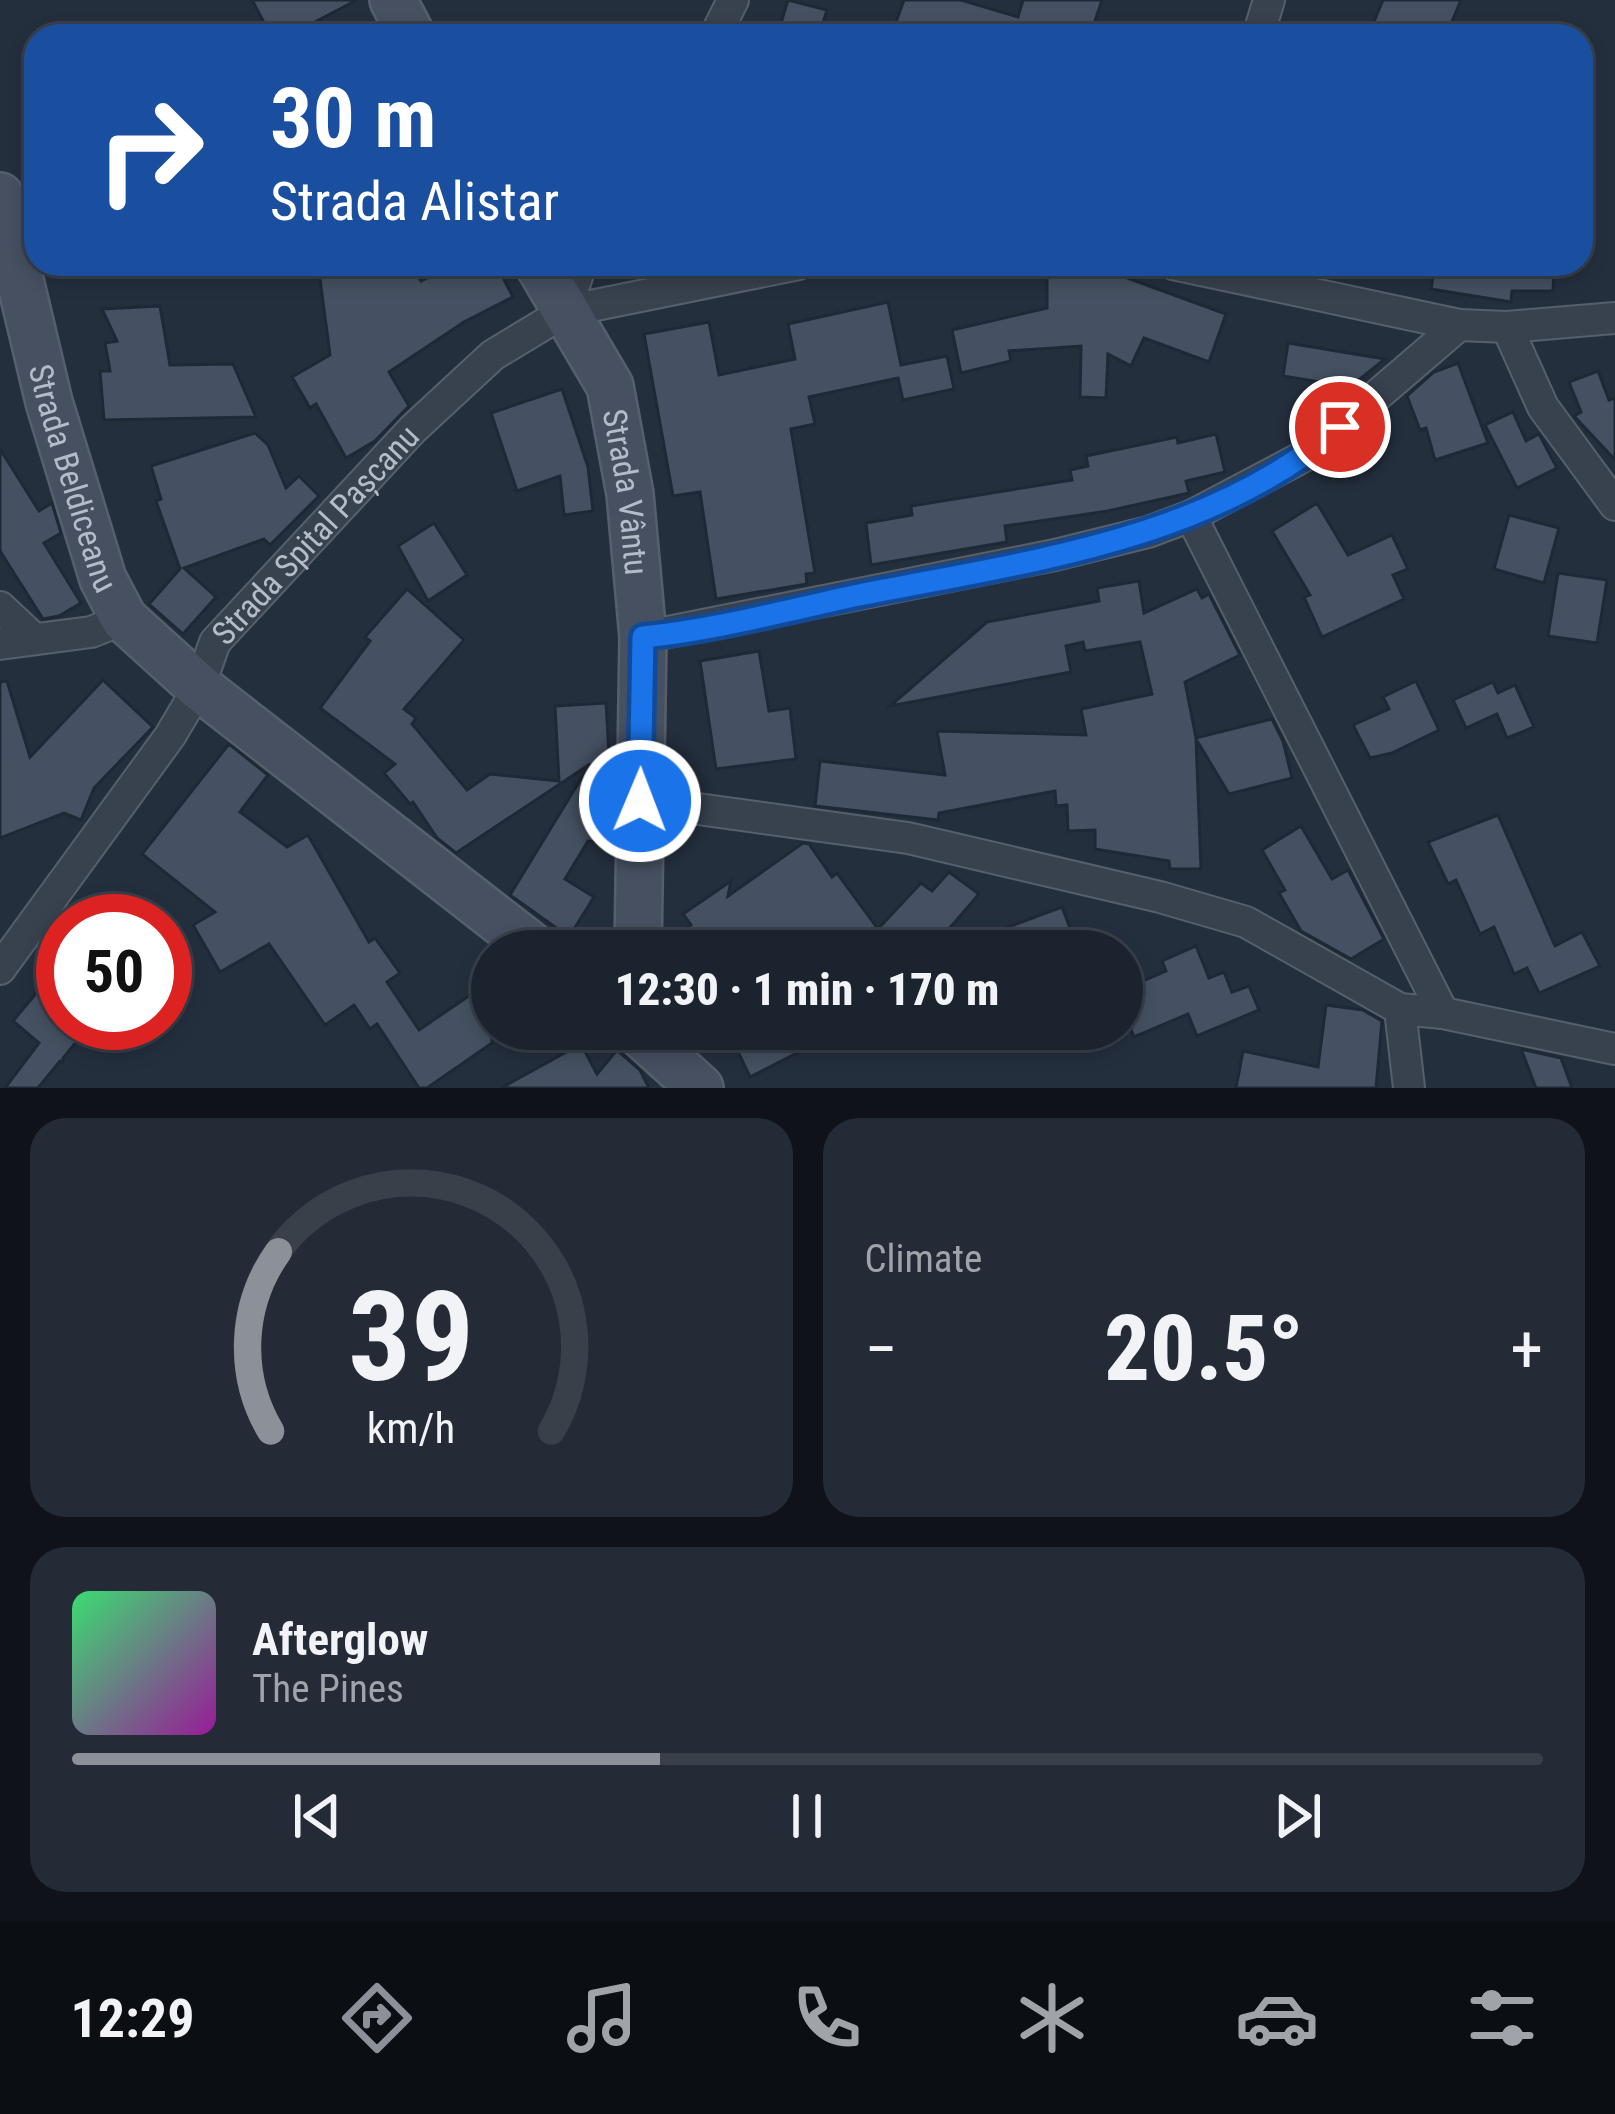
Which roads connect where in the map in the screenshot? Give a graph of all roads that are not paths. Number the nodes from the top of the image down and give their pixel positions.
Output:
1 (0, 196) edge
2 (545, 276) edge
3 (577, 276) edge
4 (740, 276) edge
5 (1234, 276) edge
6 (566, 311) junction
7 (1615, 318) edge
8 (1459, 325) junction
9 (1507, 327) junction
10 (1615, 505) edge
11 (1191, 516) junction
12 (0, 608) edge
13 (124, 620) junction
14 (643, 637) junction
15 (34, 639) junction
16 (0, 644) edge
17 (214, 698) junction
18 (640, 801) junction
19 (511, 930) edge
20 (638, 930) edge
21 (0, 969) edge
22 (1400, 1009) junction
23 (1443, 1013) junction
24 (1615, 1049) edge
25 (659, 1050) edge
26 (700, 1088) edge
27 (1409, 1088) edge

1 - 13 main road, Strada Beldiceanu
2 - 6 main road
3 - 6 street
4 - 6 street
5 - 8 street
6 - 14 main road, Strada Vântu
6 - 17 street, Strada Spital Pașcanu
7 - 9 street
8 - 9 street
8 - 11 street
9 - 10 street
11 - 14 street
11 - 23 street
12 - 15 street
13 - 15 street
13 - 17 main road, Strada Beldiceanu
14 - 18 main road, Strada Vântu
15 - 16 street
17 - 19 main road, Strada Beldiceanu
17 - 21 street, Strada Spital Pașcanu
18 - 20 main road, Strada Vântu
18 - 22 street
22 - 23 street
22 - 27 street
23 - 24 street
25 - 26 main road

